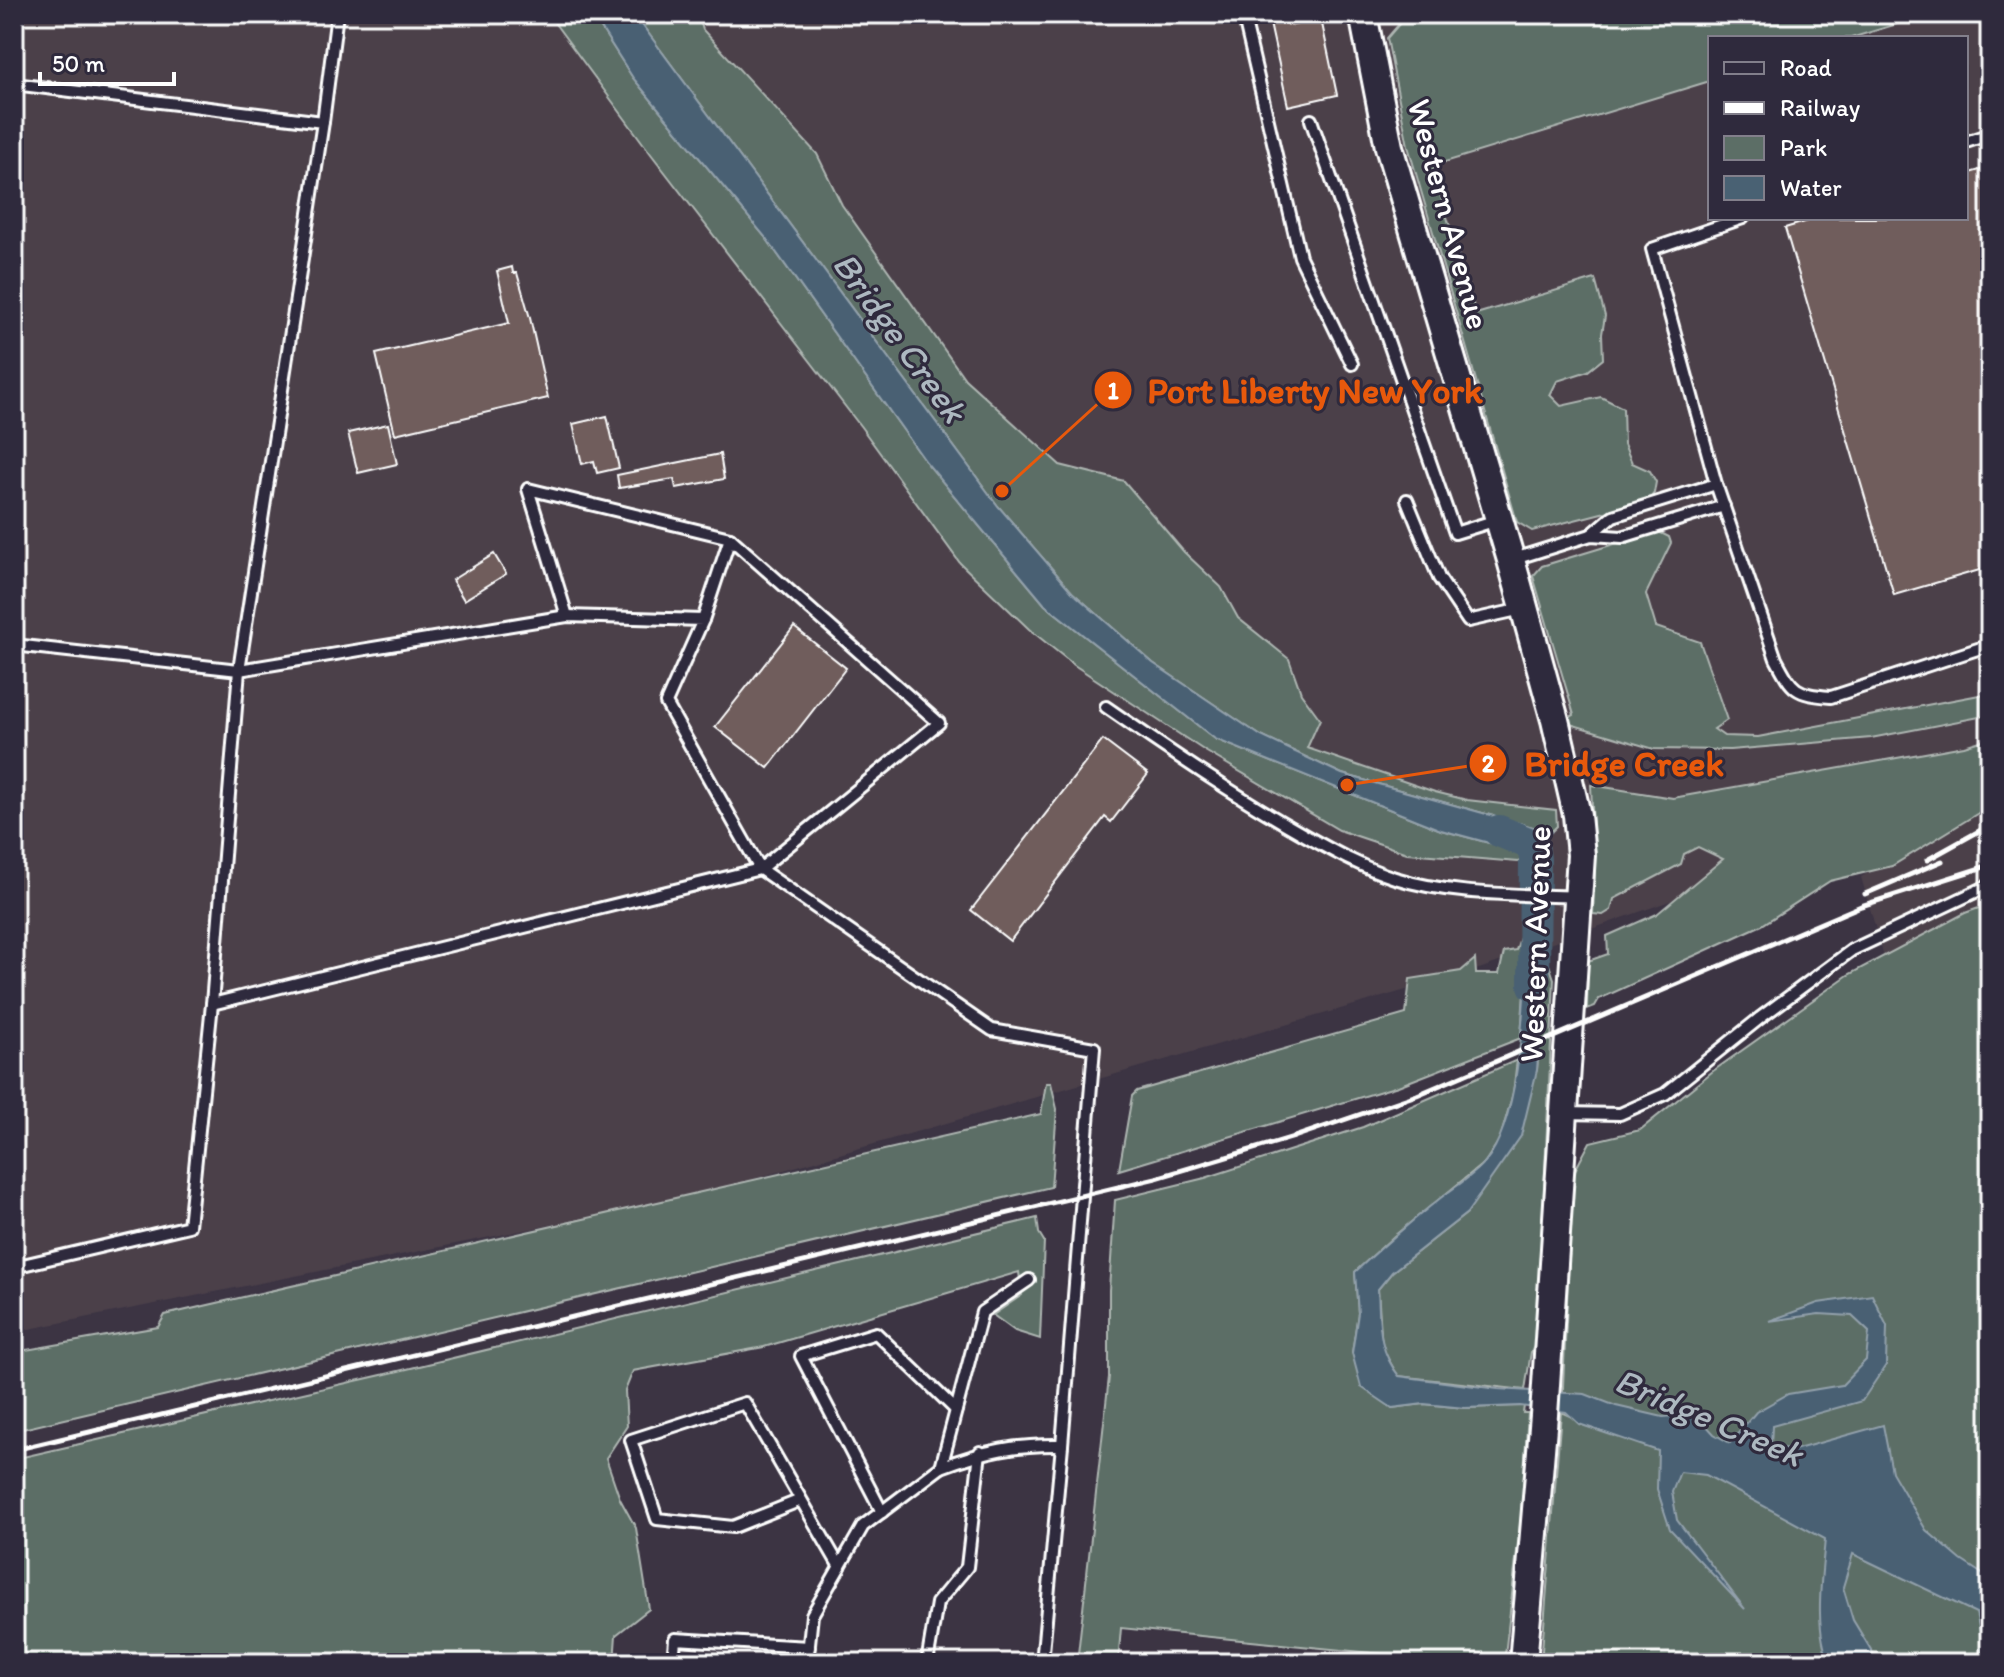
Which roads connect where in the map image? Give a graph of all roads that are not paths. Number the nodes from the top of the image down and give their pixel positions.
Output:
1 (337, 14) edge
2 (1243, 14) edge
3 (1363, 14) edge
4 (14, 84) edge
5 (1311, 120) dead end
6 (323, 122) junction
7 (1990, 134) edge
8 (1968, 141) edge
9 (1737, 220) edge
10 (1352, 364) dead end
11 (1716, 484) junction
12 (1407, 500) dead end
13 (1724, 506) junction
14 (1499, 520) junction
15 (1591, 535) junction
16 (730, 538) junction
17 (1511, 560) junction
18 (1524, 608) junction
19 (567, 616) junction
20 (703, 620) junction
21 (14, 645) edge
22 (1990, 645) edge
23 (239, 670) junction
24 (1106, 707) dead end
25 (760, 869) junction
26 (1990, 885) edge
27 (1579, 897) junction
28 (212, 1004) junction
29 (1564, 1113) junction
30 (14, 1267) edge
31 (1029, 1280) dead end
32 (956, 1410) junction
33 (1062, 1445) junction
34 (980, 1452) junction
35 (941, 1467) junction
36 (801, 1500) junction
37 (882, 1512) junction
38 (840, 1567) junction
39 (809, 1647) junction
40 (673, 1663) edge
41 (807, 1663) edge
42 (927, 1663) edge
43 (1042, 1663) edge
44 (1523, 1663) edge

1 - 6 lane
2 - 10 lane
3 - 14 street, Western Avenue
4 - 6 lane
5 - 14 lane
6 - 23 lane
7 - 8 lane
9 - 11 lane
11 - 13 lane
11 - 15 lane
12 - 18 lane
13 - 15 lane
13 - 22 lane
14 - 17 street, Western Avenue
15 - 17 lane
16 - 19 lane
16 - 20 lane
16 - 25 lane
17 - 18 street, Western Avenue
18 - 27 street, Western Avenue
19 - 20 lane
19 - 23 lane
20 - 25 lane
21 - 23 lane
23 - 28 lane
24 - 27 lane
25 - 28 lane
25 - 33 lane
26 - 29 lane
27 - 29 street, Western Avenue
28 - 30 lane
29 - 44 street, Western Avenue
31 - 32 lane
32 - 35 lane
32 - 37 lane
33 - 34 lane
33 - 43 lane
34 - 35 lane
34 - 42 lane
35 - 37 lane
36 - 36 lane
36 - 38 lane
37 - 38 lane
38 - 39 lane
39 - 40 lane
39 - 41 lane

